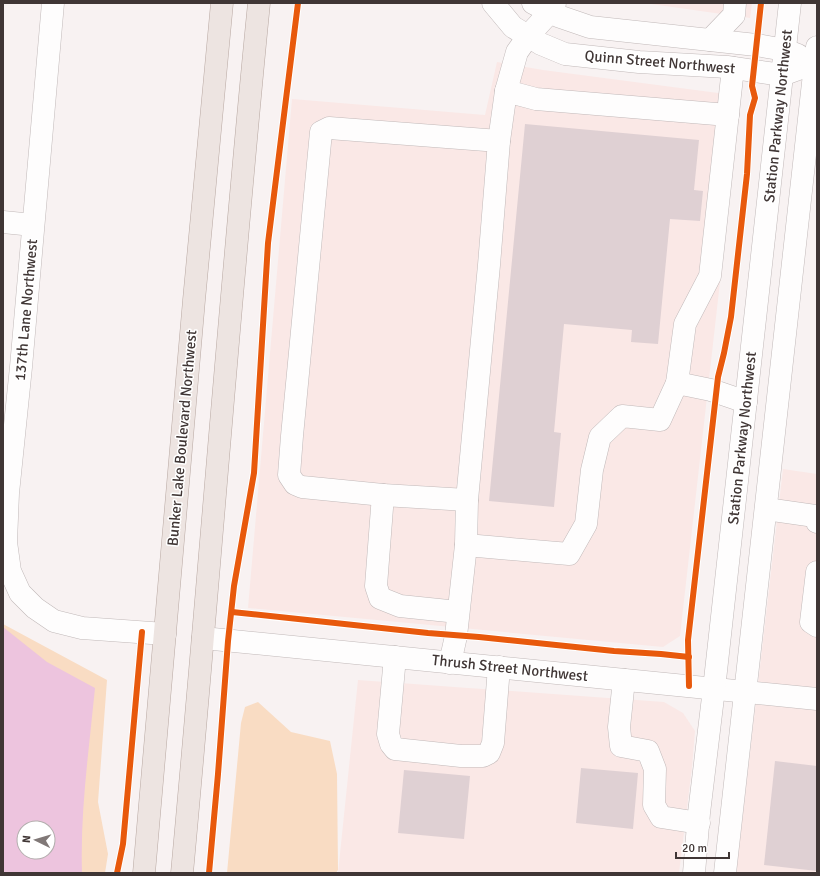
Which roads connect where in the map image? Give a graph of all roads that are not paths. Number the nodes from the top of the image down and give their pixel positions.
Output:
1 (53, 3) edge
2 (222, 3) edge
3 (259, 3) edge
4 (493, 3) edge
5 (736, 3) edge
6 (790, 3) edge
7 (546, 6) edge
8 (529, 35) junction
9 (710, 40) junction
10 (786, 50) junction
11 (816, 58) edge
12 (733, 68) junction
13 (782, 75) junction
14 (506, 91) junction
15 (728, 116) junction
16 (499, 141) junction
17 (3, 222) edge
18 (33, 225) junction
19 (677, 383) junction
20 (746, 402) junction
21 (5, 493) edge
22 (383, 495) junction
23 (467, 500) junction
24 (766, 509) junction
25 (816, 518) edge
26 (466, 545) junction
27 (817, 572) edge
28 (458, 612) junction
29 (817, 626) edge
30 (165, 634) junction
31 (203, 638) junction
32 (395, 657) junction
33 (450, 663) junction
34 (499, 667) junction
35 (624, 680) junction
36 (714, 688) junction
37 (746, 692) junction
38 (817, 699) edge
39 (698, 823) junction
40 (144, 873) edge
41 (182, 873) edge
42 (694, 873) edge
43 (725, 873) edge

1 - 18 street, 137th Lane Northwest
2 - 30 main road, Bunker Lake Boulevard Northwest
3 - 31 main road
4 - 8 street, Quinn Street Northwest
5 - 9 street
6 - 10 street, Station Parkway Northwest
7 - 8 street
7 - 9 street, Quinn Street Northwest
8 - 12 street, Quinn Street Northwest
8 - 14 street
9 - 10 street, Quinn Street Northwest
10 - 11 street, Quinn Street Northwest
10 - 13 street, Station Parkway Northwest
11 - 13 street, Quinn Street Northwest
11 - 24 street, Station Parkway Northwest
12 - 13 street, Quinn Street Northwest
12 - 15 street
13 - 20 street, Station Parkway Northwest
14 - 15 street
14 - 16 street
15 - 19 street
16 - 22 street
16 - 23 street
17 - 18 street
18 - 21 street, 137th Lane Northwest
19 - 20 street
19 - 26 street
20 - 36 street, Station Parkway Northwest
21 - 30 street, 137th Lane Northwest
22 - 23 street
22 - 28 street
23 - 26 street
24 - 25 street
24 - 37 street, Station Parkway Northwest
26 - 28 street
27 - 29 street
28 - 33 street
30 - 40 main road, Bunker Lake Boulevard Northwest
31 - 32 street, Thrush Street Northwest
31 - 41 main road
32 - 33 street, Thrush Street Northwest
32 - 34 street
33 - 34 street, Thrush Street Northwest
34 - 35 street, Thrush Street Northwest
35 - 36 street, Thrush Street Northwest
35 - 39 street
36 - 37 street, Thrush Street Northwest
36 - 39 street, Station Parkway Northwest
37 - 38 street, Thrush Street Northwest
37 - 43 street, Station Parkway Northwest
39 - 42 street, Station Parkway Northwest

